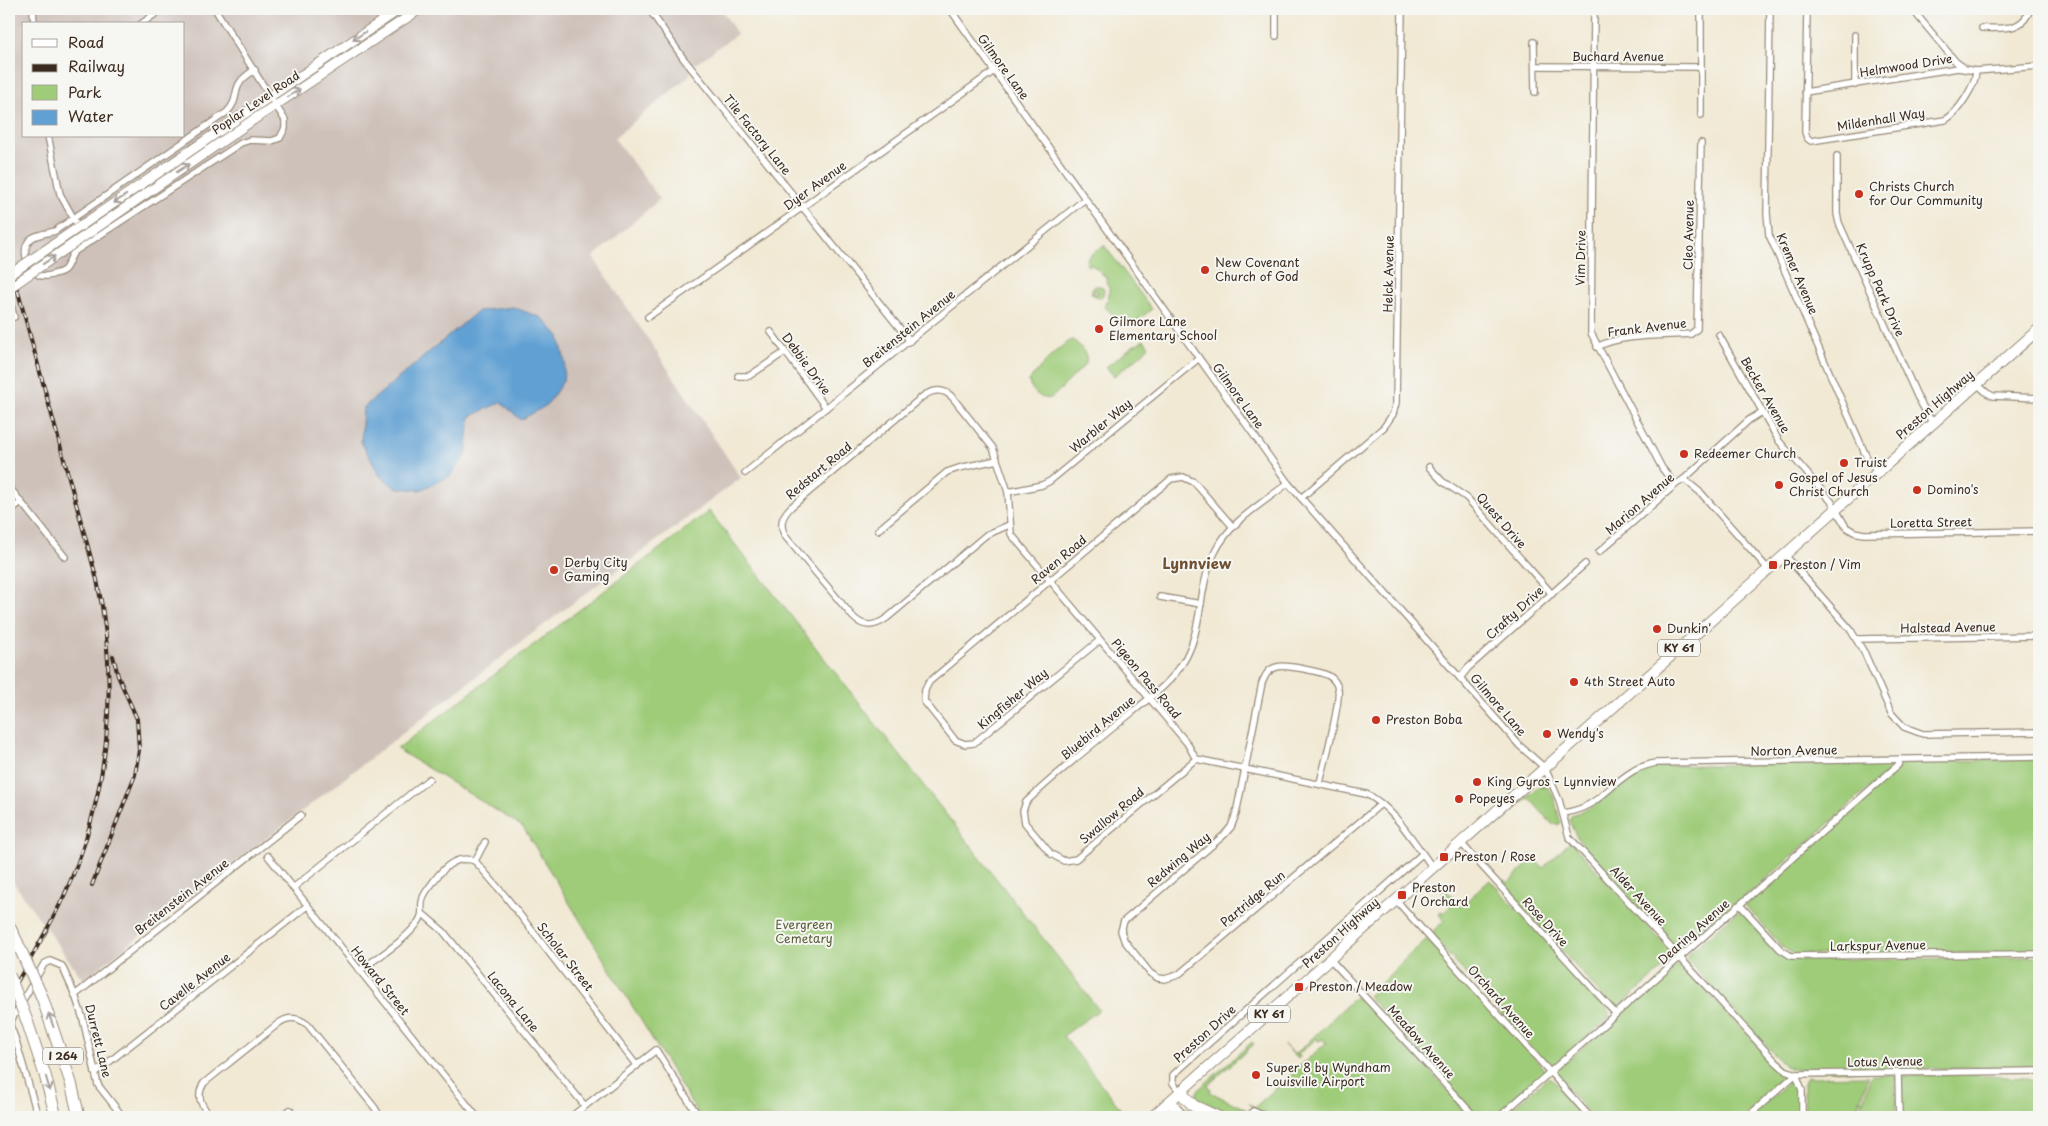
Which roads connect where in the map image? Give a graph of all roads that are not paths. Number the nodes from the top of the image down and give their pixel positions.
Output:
1 (33, 9) edge
2 (162, 9) edge
3 (215, 9) edge
4 (400, 9) edge
5 (420, 9) edge
6 (649, 9) edge
7 (950, 9) edge
8 (1276, 9) edge
9 (1402, 9) edge
10 (1594, 9) edge
11 (1701, 9) edge
12 (1770, 9) edge
13 (1807, 9) edge
14 (1912, 9) edge
15 (2030, 9) edge
16 (34, 22) edge
17 (144, 22) edge
18 (1982, 28) dead end
19 (1855, 35) dead end
20 (1276, 36) dead end
21 (1534, 42) dead end
22 (1536, 66) junction
23 (1594, 66) junction
24 (2039, 66) edge
25 (1701, 67) junction
26 (1963, 68) junction
27 (255, 70) junction
28 (994, 71) junction
29 (1976, 71) junction
30 (1855, 85) junction
31 (1535, 92) dead end
32 (1805, 92) junction
33 (271, 96) junction
34 (276, 106) junction
35 (1701, 115) dead end
36 (48, 138) edge
37 (1701, 143) dead end
38 (1837, 156) dead end
39 (1085, 199) junction
40 (803, 207) junction
41 (74, 219) junction
42 (88, 243) junction
43 (9, 275) edge
44 (9, 288) edge
45 (9, 298) edge
46 (14, 317) dead end
47 (648, 318) dead end
48 (1698, 326) joint
49 (2039, 329) edge
50 (770, 332) dead end
51 (1719, 335) dead end
52 (910, 341) junction
53 (1597, 347) junction
54 (785, 352) junction
55 (1198, 359) junction
56 (738, 376) dead end
57 (1977, 384) junction
58 (938, 390) joint
59 (2039, 398) edge
60 (826, 408) junction
61 (1762, 412) junction
62 (1933, 424) junction
63 (997, 460) junction
64 (1429, 467) dead end
65 (1877, 472) junction
66 (745, 473) dead end
67 (1684, 479) junction
68 (1288, 483) junction
69 (1675, 485) junction
70 (9, 488) edge
71 (1008, 492) junction
72 (1301, 498) junction
73 (21, 502) junction
74 (1835, 510) junction
75 (9, 512) edge
76 (1009, 525) junction
77 (1233, 527) junction
78 (878, 530) dead end
79 (2039, 531) edge
80 (1599, 552) dead end
81 (1785, 555) junction
82 (65, 557) dead end
83 (1584, 564) dead end
84 (1768, 569) junction
85 (1050, 580) junction
86 (1552, 594) junction
87 (1160, 597) dead end
88 (1201, 604) junction
89 (2039, 636) edge
90 (1856, 639) junction
91 (1100, 640) junction
92 (1460, 678) junction
93 (1150, 698) junction
94 (938, 719) joint
95 (2039, 732) edge
96 (2039, 757) edge
97 (1196, 758) junction
98 (1900, 759) junction
99 (1544, 768) junction
100 (1245, 769) junction
101 (429, 779) dead end
102 (1320, 784) junction
103 (1381, 804) junction
104 (1563, 813) junction
105 (301, 815) dead end
106 (1038, 840) joint
107 (485, 842) dead end
108 (1461, 843) junction
109 (1422, 854) junction
110 (268, 856) dead end
111 (475, 861) junction
112 (1433, 868) junction
113 (293, 888) junction
114 (1396, 900) junction
115 (1740, 905) junction
116 (307, 906) junction
117 (423, 914) junction
118 (9, 926) edge
119 (2039, 954) edge
120 (1136, 956) joint
121 (1680, 957) junction
122 (1330, 959) junction
123 (359, 971) junction
124 (9, 975) edge
125 (75, 995) junction
126 (1616, 1014) junction
127 (9, 1023) edge
128 (637, 1066) junction
129 (2039, 1071) edge
130 (1550, 1072) junction
131 (1898, 1072) junction
132 (96, 1073) junction
133 (1796, 1074) junction
134 (1181, 1093) junction
135 (1171, 1102) junction
136 (585, 1106) junction
137 (290, 1110) dead end
138 (1253, 1111) dead end
139 (38, 1117) edge
140 (56, 1117) edge
141 (79, 1117) edge
142 (123, 1117) edge
143 (211, 1117) edge
144 (281, 1117) edge
145 (380, 1117) edge
146 (477, 1117) edge
147 (571, 1117) edge
148 (699, 1117) edge
149 (1152, 1117) edge
150 (1181, 1117) edge
151 (1218, 1117) edge
152 (1267, 1117) edge
153 (1475, 1117) edge
154 (1499, 1117) edge
155 (1590, 1117) edge
156 (1747, 1117) edge
157 (1802, 1117) edge
158 (1899, 1117) edge

1 - 16 street
2 - 17 street
3 - 27 street
4 -> 33 main road, Poplar Level Road
34 -> 5 main road, Poplar Level Road
6 - 40 street, Tile Factory Lane
7 - 28 street, Gilmore Lane
8 - 20 street
9 - 72 street, Helck Avenue
10 - 23 street, Vim Drive
11 - 25 street
12 - 65 street, Kremer Avenue
13 - 32 street
14 - 26 street
15 - 18 street
19 - 30 street
21 - 22 street
22 - 23 street, Buchard Avenue
22 - 31 street
23 - 25 street, Buchard Avenue
23 - 53 street, Vim Drive
24 - 29 street, Helmwood Drive
25 - 35 street
26 - 29 street, Helmwood Drive
26 - 30 street, Helmwood Drive
27 - 33 street
27 - 41 street
28 - 39 street, Gilmore Lane
28 - 40 street, Dyer Avenue
29 - 32 street, Mildenhall Way
30 - 32 street, Helmwood Drive
33 - 34 street
33 -> 43 main road, Poplar Level Road, bridge
34 - 42 street
44 -> 34 main road, Poplar Level Road, bridge
36 - 41 street
37 - 48 street, Cleo Avenue
38 - 62 street, Krupp Park Drive
39 - 52 street, Breitenstein Avenue
39 - 55 street, Gilmore Lane
40 - 47 street, Dyer Avenue
40 - 52 street, Tile Factory Lane
41 - 42 street
41 - 42 street
45 - 46 street
48 - 53 street, Frank Avenue
49 - 57 main road, Preston Highway / KY 61
50 - 54 street, Debbie Drive
51 - 61 street, Becker Avenue
52 - 60 street, Breitenstein Avenue
53 - 69 street, Vim Drive
54 - 56 street
54 - 60 street, Debbie Drive
55 - 68 street, Gilmore Lane
55 - 71 street, Warbler Way
57 - 59 street
57 - 62 main road, Preston Highway / KY 61
58 - 63 street, Pigeon Pass Road
58 - 76 street, Redstart Road
60 - 66 street, Breitenstein Avenue
61 - 67 street, Marion Avenue
61 - 74 street, Becker Avenue
62 - 65 main road, Preston Highway / KY 61
63 - 71 street, Pigeon Pass Road
63 - 78 street
64 - 86 street, Quest Drive
65 - 74 main road, Preston Highway / KY 61
67 - 69 street, Marion Avenue
67 - 84 street
68 - 72 street, Gilmore Lane
68 - 77 street, Bluebird Avenue
69 - 80 street, Marion Avenue
70 - 73 street
71 - 76 street, Pigeon Pass Road
72 - 92 street, Gilmore Lane
73 - 75 street
73 - 82 street
74 - 79 street, Loretta Street
74 - 81 main road, Preston Highway / KY 61
76 - 85 street, Pigeon Pass Road
77 - 85 street, Raven Road
77 - 88 street, Bluebird Avenue
81 - 84 main road, Preston Highway / KY 61
81 - 90 street
83 - 86 street, Crafty Drive
84 - 99 main road, Preston Highway / KY 61
85 - 91 street, Pigeon Pass Road
85 - 94 street, Raven Road
86 - 92 street, Crafty Drive
87 - 88 street
88 - 93 street, Bluebird Avenue
89 - 90 street, Halstead Avenue
90 - 95 street
91 - 93 street, Pigeon Pass Road
91 - 94 street, Kingfisher Way
92 - 99 street, Gilmore Lane
93 - 97 street, Pigeon Pass Road
93 - 106 street, Bluebird Avenue
96 - 98 street, Norton Avenue
97 - 100 street
97 - 106 street, Swallow Road
98 - 104 street, Norton Avenue
98 - 115 street, Dearing Avenue
99 - 104 street, Alder Avenue
99 - 108 main road, Preston Highway / KY 61
100 - 102 street
100 - 102 street, Redwing Way
100 - 120 street, Redwing Way
101 - 113 street
102 - 103 street
103 - 109 street
103 - 120 street, Partridge Run
104 - 121 street, Alder Avenue
105 - 125 street, Breitenstein Avenue
107 - 111 street
108 - 112 main road, Preston Highway / KY 61
108 - 126 street, Rose Drive
109 - 112 street
109 - 134 street, Preston Drive
110 - 113 street, Howard Street
111 - 117 street
111 - 128 street, Scholar Street
112 - 114 main road, Preston Highway / KY 61
113 - 116 street, Howard Street
114 - 122 main road, Preston Highway / KY 61
114 - 130 street, Orchard Avenue
115 - 119 street, Larkspur Avenue
115 - 121 street, Dearing Avenue
116 - 123 street, Howard Street
116 - 132 street, Cavelle Avenue
117 - 123 street
117 - 136 street, Lacona Lane
141 -> 118 highway, I 264, bridge
121 - 126 street, Dearing Avenue
121 - 133 street, Alder Avenue
122 - 134 main road, Preston Highway / KY 61
122 - 153 street, Meadow Avenue
123 - 146 street, Howard Street
124 -> 140 highway, I 264, bridge
125 - 127 street, Durrett Lane
125 - 132 street, Durrett Lane
126 - 130 street, Dearing Avenue
127 - 139 street, bridge
128 - 136 street
128 - 148 street
129 - 131 street, Lotus Avenue
130 - 154 street, Dearing Avenue
130 - 155 street, Orchard Avenue
131 - 133 street, Lotus Avenue
131 - 158 street
132 - 142 street, Durrett Lane
133 - 156 street
133 - 157 street
134 - 135 main road, Preston Highway / KY 61
134 - 151 highway
135 - 149 main road, Preston Highway / KY 61
135 - 150 highway
136 - 147 street
137 - 144 street
138 - 152 street
143 - 145 street

